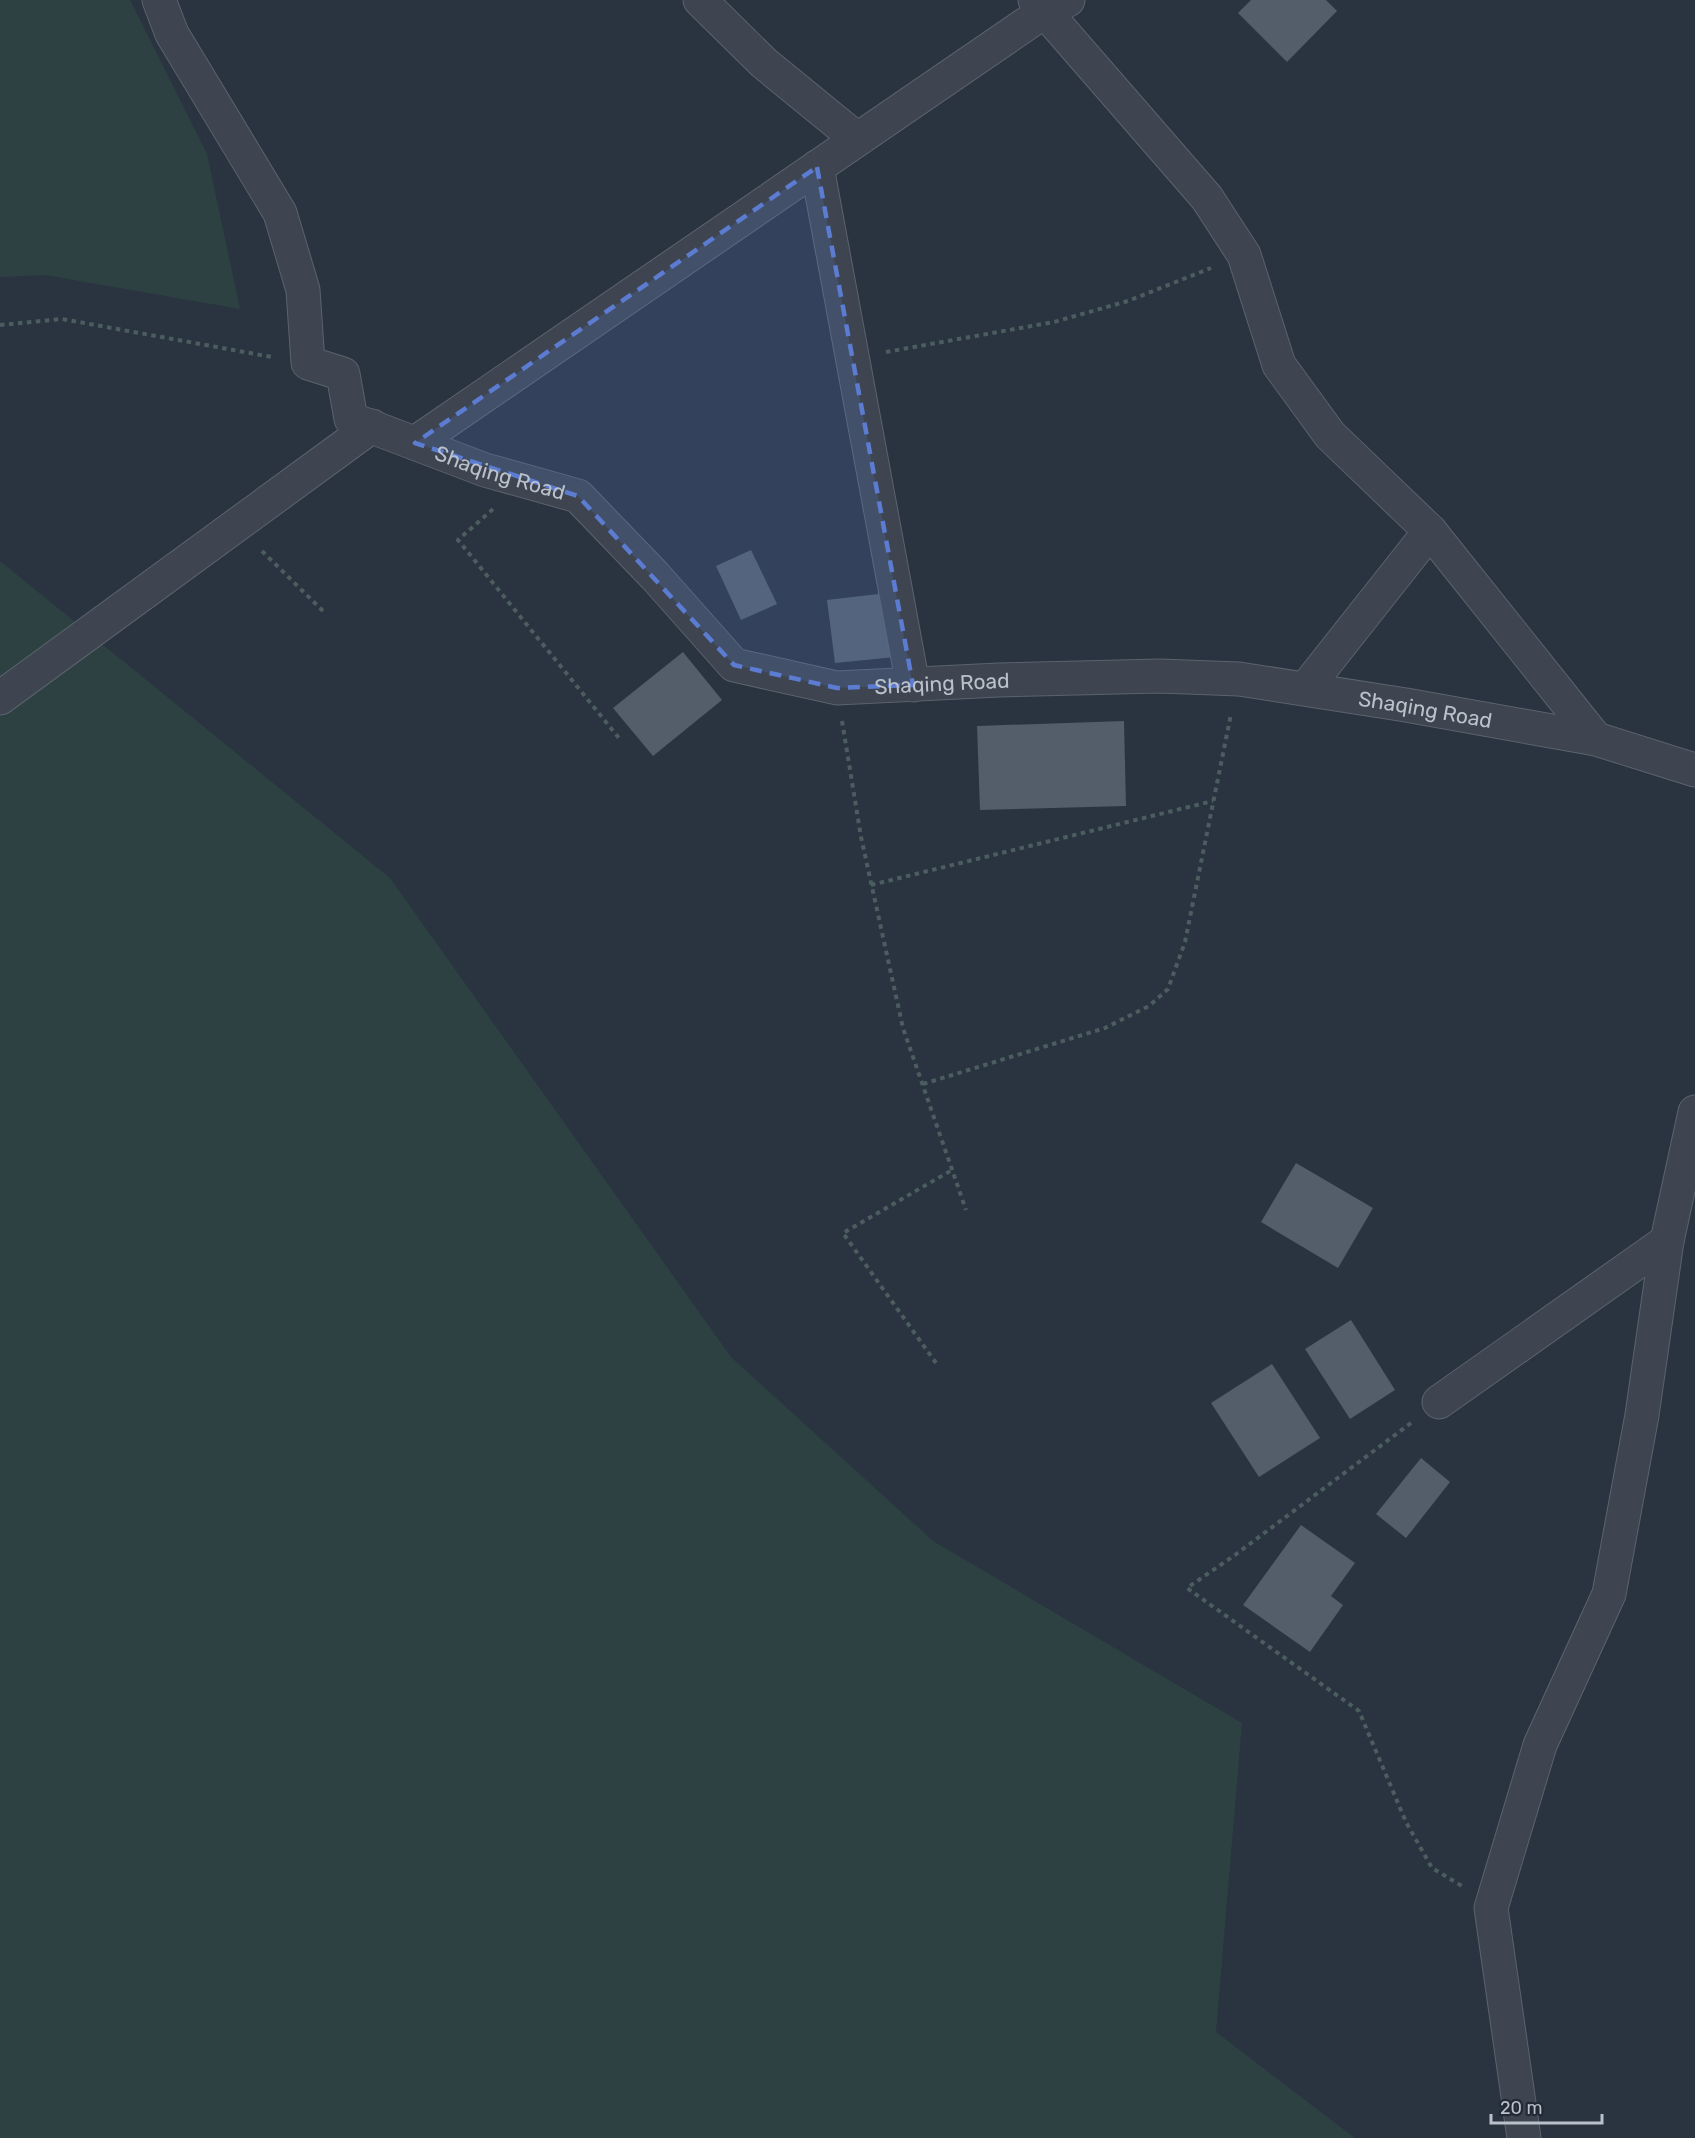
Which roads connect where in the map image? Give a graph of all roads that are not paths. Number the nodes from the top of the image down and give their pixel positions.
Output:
1 (159, 0) edge
2 (700, 0) edge
3 (1050, 4) edge
4 (858, 139) junction
5 (817, 167) junction
6 (372, 426) junction
7 (415, 443) junction
8 (1430, 531) junction
9 (914, 685) junction
10 (1306, 688) junction
11 (0, 698) edge
12 (1596, 739) junction
13 (1695, 770) edge
14 (1695, 1112) edge
15 (1667, 1241) junction
16 (1439, 1402) road end
17 (1524, 2138) edge

1 - 6 street, Shaqing Road
2 - 4 street
3 - 4 street
3 - 8 street
4 - 5 street
5 - 7 street
5 - 9 street
6 - 7 street, Shaqing Road
6 - 11 street
7 - 9 street, Shaqing Road
8 - 10 street
8 - 12 street
9 - 10 street, Shaqing Road
10 - 12 street, Shaqing Road
12 - 13 street, Shaqing Road
14 - 15 street
15 - 16 street
15 - 17 street

